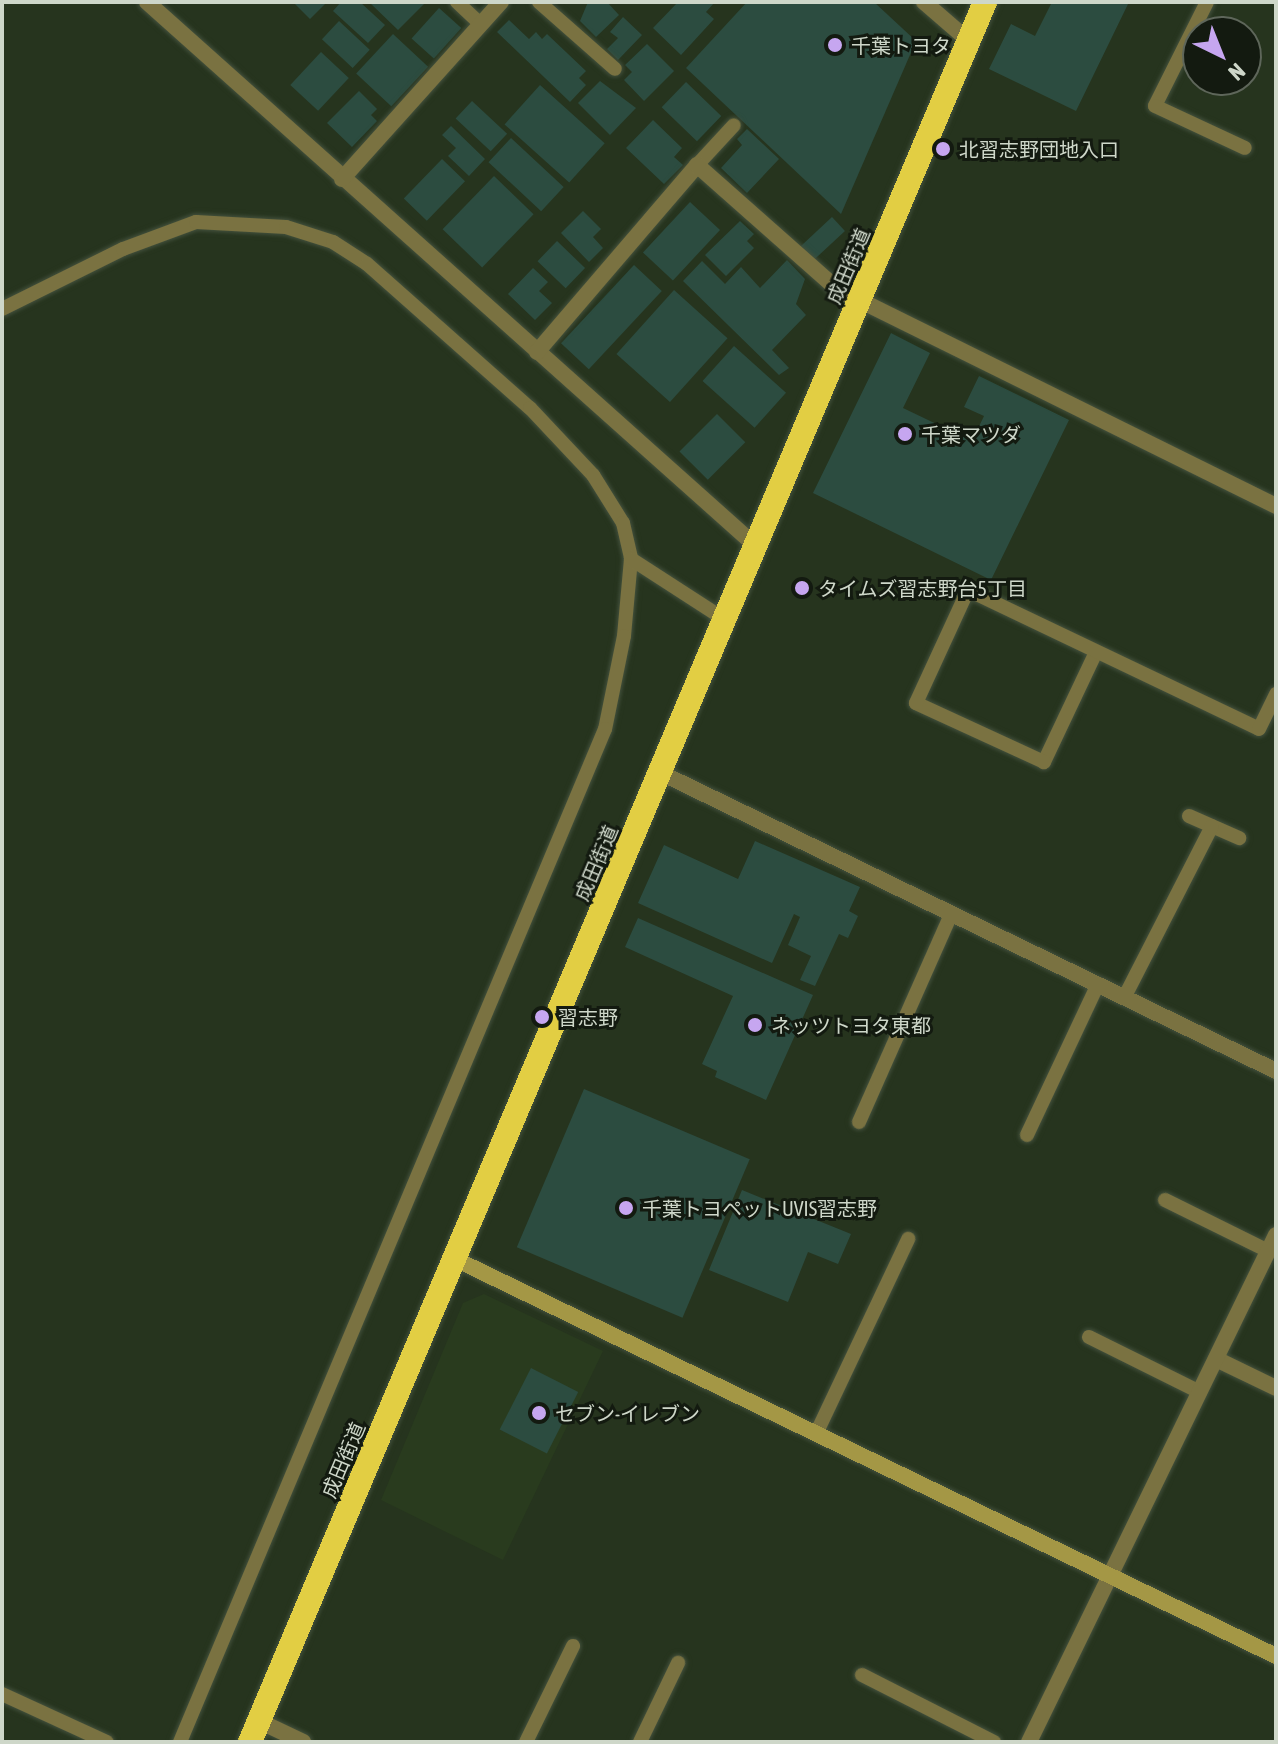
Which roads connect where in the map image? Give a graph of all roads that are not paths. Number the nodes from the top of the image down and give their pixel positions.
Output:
1 (147, 2) edge
2 (457, 2) edge
3 (501, 2) edge
4 (539, 2) edge
5 (924, 2) edge
6 (985, 2) edge
7 (1207, 2) edge
8 (481, 24) junction
9 (969, 41) junction
10 (615, 69) dead end
11 (734, 125) dead end
12 (1245, 148) dead end
13 (697, 165) junction
14 (342, 179) junction
15 (859, 301) junction
16 (2, 309) edge
17 (537, 352) junction
18 (1276, 506) edge
19 (757, 547) junction
20 (631, 559) junction
21 (727, 621) junction
22 (1096, 652) junction
23 (1276, 694) edge
24 (661, 773) junction
25 (1189, 816) dead end
26 (1212, 826) junction
27 (1239, 838) dead end
28 (951, 914) junction
29 (1098, 984) junction
30 (1124, 998) junction
31 (1276, 1071) edge
32 (859, 1122) dead end
33 (1027, 1135) dead end
34 (1165, 1200) dead end
35 (1276, 1235) edge
36 (908, 1239) dead end
37 (1268, 1251) junction
38 (453, 1258) junction
39 (1089, 1337) dead end
40 (1216, 1359) junction
41 (1276, 1388) edge
42 (1200, 1392) junction
43 (816, 1434) junction
44 (1111, 1576) junction
45 (573, 1646) dead end
46 (1276, 1656) edge
47 (678, 1663) dead end
48 (862, 1675) dead end
49 (2, 1694) edge
50 (254, 1732) edge
51 (107, 1742) edge
52 (180, 1742) edge
53 (303, 1742) edge
54 (526, 1742) edge
55 (640, 1742) edge
56 (994, 1742) edge
57 (1029, 1742) edge

1 - 14 street
2 - 8 lane
3 - 8 street
4 - 10 lane
5 - 9 street
6 - 9 highway, 成田街道
7 - 12 lane
8 - 14 street
9 - 15 highway, 成田街道
11 - 13 lane
13 - 15 street
13 - 17 street
14 - 17 street
15 - 18 street
15 - 19 highway, 成田街道
16 - 20 lane
17 - 19 street
19 - 21 highway, 成田街道
20 - 21 lane
20 - 52 lane
21 - 24 highway, 成田街道
22 - 22 lane
22 - 23 lane
24 - 28 street
24 - 38 highway, 成田街道
25 - 26 lane
26 - 27 lane
26 - 30 lane
28 - 29 street
28 - 32 lane
29 - 30 street
29 - 33 lane
30 - 31 street
34 - 37 lane
35 - 37 street
36 - 43 lane
37 - 40 street
38 - 43 street
38 - 50 highway, 成田街道
39 - 42 lane
40 - 41 street
40 - 42 street
42 - 44 street
43 - 44 street
44 - 46 street
44 - 57 street
45 - 54 lane
47 - 55 lane
48 - 56 lane
49 - 51 lane
50 - 53 street

